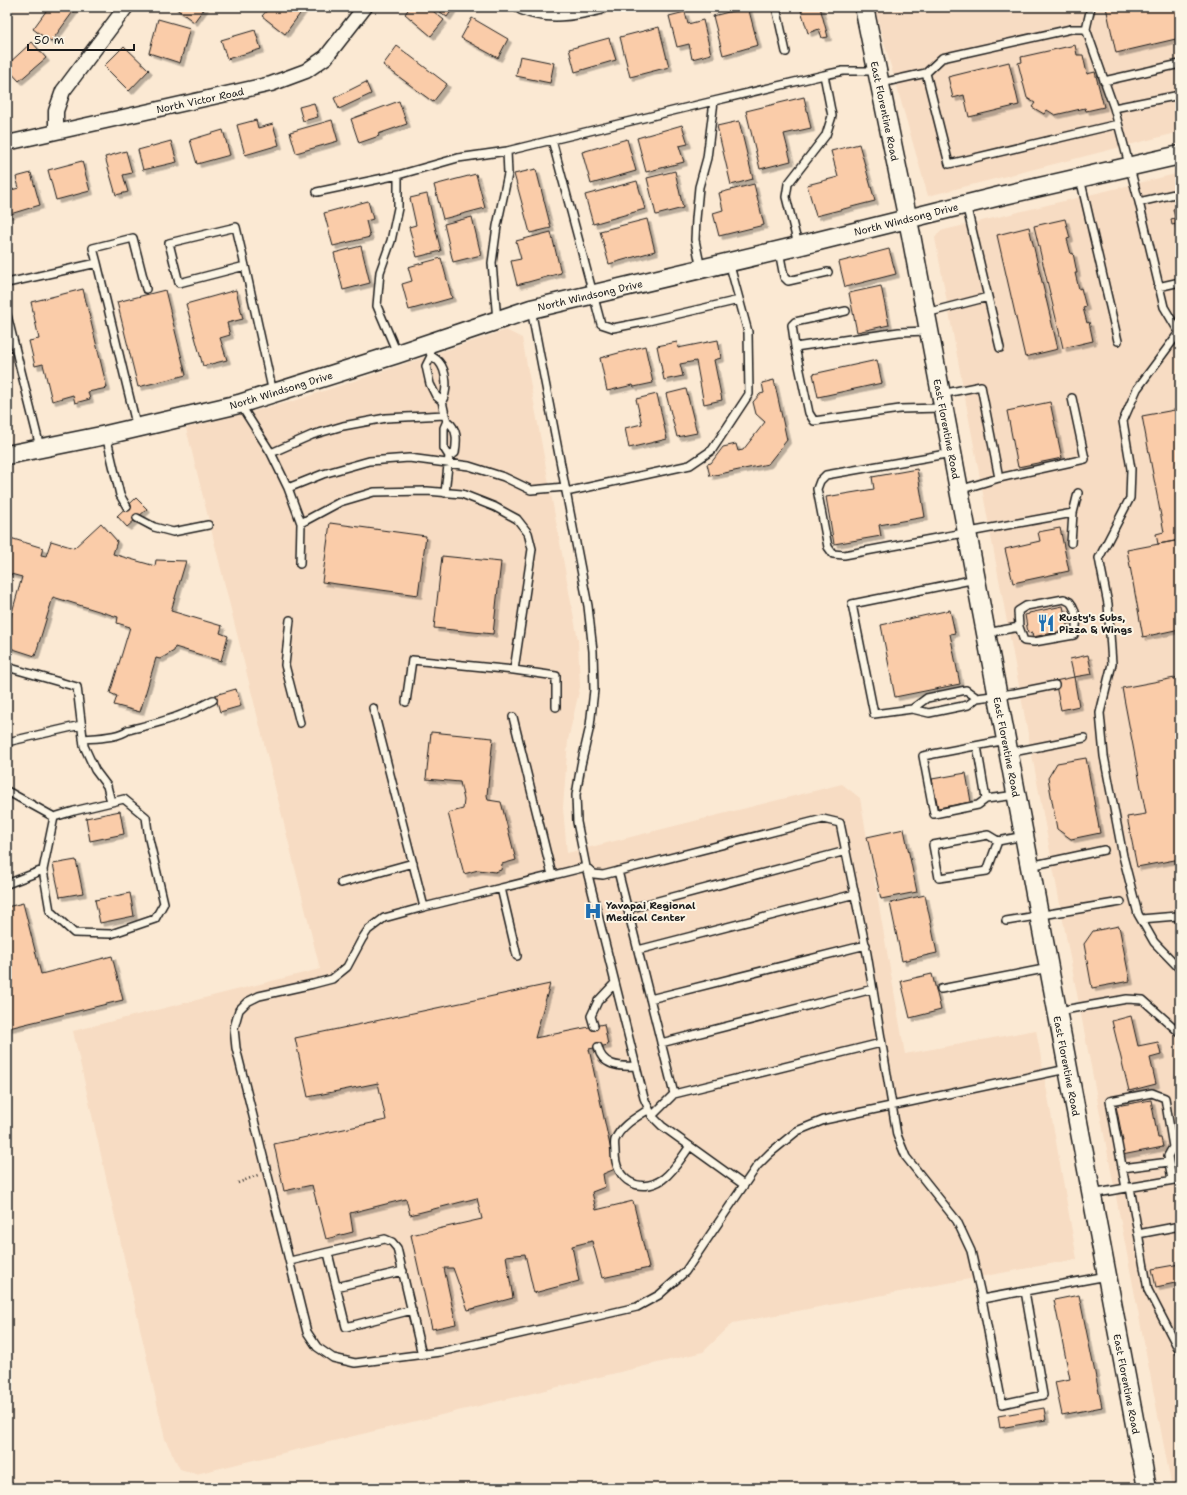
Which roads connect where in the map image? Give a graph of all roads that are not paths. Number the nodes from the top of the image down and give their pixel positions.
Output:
1 (126, 7) edge
2 (365, 7) edge
3 (522, 7) edge
4 (600, 7) edge
5 (776, 7) edge
6 (864, 7) edge
7 (1091, 7) edge
8 (1086, 29) junction
9 (786, 52) dead end
10 (1180, 64) edge
11 (926, 73) junction
12 (824, 75) junction
13 (878, 77) junction
14 (1104, 81) junction
15 (1180, 95) edge
16 (714, 101) junction
17 (1114, 108) junction
18 (1118, 124) junction
19 (56, 131) junction
20 (552, 140) junction
21 (7, 143) edge
22 (507, 151) junction
23 (1180, 155) edge
24 (1130, 166) junction
25 (398, 175) junction
26 (1080, 178) junction
27 (317, 192) dead end
28 (1179, 193) edge
29 (1139, 202) junction
30 (966, 204) junction
31 (907, 218) junction
32 (798, 246) junction
33 (779, 251) junction
34 (729, 262) junction
35 (97, 263) junction
36 (245, 266) junction
37 (701, 269) junction
38 (828, 272) dead end
39 (1180, 282) edge
40 (7, 283) edge
41 (1158, 287) junction
42 (146, 289) dead end
43 (592, 294) junction
44 (988, 297) junction
45 (739, 300) junction
46 (531, 309) junction
47 (846, 311) dead end
48 (926, 313) junction
49 (7, 315) edge
50 (497, 320) junction
51 (929, 331) junction
52 (1179, 332) edge
53 (1118, 341) dead end
54 (795, 348) junction
55 (1000, 348) dead end
56 (430, 350) junction
57 (397, 354) junction
58 (273, 393) junction
59 (1072, 398) dead end
60 (442, 401) junction
61 (942, 401) junction
62 (239, 404) junction
63 (446, 418) junction
64 (137, 428) junction
65 (106, 435) junction
66 (40, 448) junction
67 (271, 453) junction
68 (952, 453) junction
69 (7, 455) edge
70 (449, 460) junction
71 (999, 478) junction
72 (288, 488) junction
73 (566, 489) junction
74 (959, 490) junction
75 (445, 493) junction
76 (1078, 493) dead end
77 (127, 507) dead end
78 (1073, 513) junction
79 (137, 518) dead end
80 (301, 523) junction
81 (208, 525) dead end
82 (967, 532) junction
83 (1071, 544) dead end
84 (300, 564) dead end
85 (976, 579) junction
86 (290, 620) dead end
87 (1019, 627) junction
88 (986, 633) junction
89 (7, 666) edge
90 (514, 670) junction
91 (1055, 685) dead end
92 (998, 695) junction
93 (977, 698) junction
94 (213, 700) dead end
95 (406, 702) dead end
96 (556, 707) dead end
97 (373, 708) dead end
98 (912, 708) junction
99 (513, 717) dead end
100 (300, 723) dead end
101 (81, 725) junction
102 (1084, 738) dead end
103 (83, 739) junction
104 (7, 742) edge
105 (977, 746) junction
106 (1007, 746) junction
107 (7, 791) edge
108 (1016, 795) junction
109 (986, 799) junction
110 (111, 802) junction
111 (54, 817) junction
112 (1024, 836) junction
113 (998, 841) junction
114 (1104, 850) dead end
115 (846, 851) junction
116 (413, 863) junction
117 (1030, 866) junction
118 (586, 867) junction
119 (43, 870) junction
120 (618, 871) junction
121 (552, 875) junction
122 (341, 883) dead end
123 (7, 884) edge
124 (501, 888) junction
125 (855, 894) junction
126 (1120, 902) dead end
127 (424, 907) junction
128 (628, 909) junction
129 (1039, 916) junction
130 (1141, 920) junction
131 (1006, 921) dead end
132 (1180, 921) edge
133 (866, 945) junction
134 (638, 950) junction
135 (517, 956) dead end
136 (1049, 968) junction
137 (1180, 969) edge
138 (615, 982) junction
139 (873, 989) junction
140 (941, 989) dead end
141 (650, 999) junction
142 (1057, 1012) junction
143 (594, 1026) dead end
144 (1180, 1033) edge
145 (661, 1043) junction
146 (881, 1043) junction
147 (598, 1047) dead end
148 (636, 1066) junction
149 (1068, 1069) junction
150 (674, 1094) junction
151 (892, 1105) junction
152 (649, 1109) junction
153 (652, 1116) junction
154 (690, 1146) junction
155 (1169, 1162) junction
156 (1122, 1168) junction
157 (1180, 1179) edge
158 (1172, 1180) junction
159 (744, 1185) junction
160 (1128, 1188) junction
161 (1091, 1194) junction
162 (1180, 1226) edge
163 (1138, 1234) junction
164 (328, 1252) junction
165 (290, 1261) junction
166 (403, 1271) junction
167 (1107, 1276) junction
168 (336, 1287) junction
169 (1025, 1291) junction
170 (982, 1299) junction
171 (412, 1310) junction
172 (1180, 1352) edge
173 (422, 1354) junction
174 (1147, 1488) edge

1 - 19 street
2 - 19 street, North Victor Road
3 - 4 street
5 - 9 lane
6 - 13 street, East Florentine Road
7 - 8 lane
8 - 11 lane
8 - 14 lane
10 - 14 lane
11 - 13 lane
11 - 18 lane
12 - 13 lane
12 - 16 lane
12 - 32 lane
13 - 31 street, East Florentine Road
14 - 17 lane
15 - 17 lane
16 - 20 lane
16 - 37 lane
17 - 18 lane
18 - 24 lane
19 - 21 street, North Victor Road
20 - 22 lane
20 - 43 lane
22 - 25 lane
22 - 50 lane
23 - 24 street, North Windsong Drive
24 - 26 street, North Windsong Drive
24 - 29 lane
25 - 27 lane
25 - 57 lane
26 - 30 street, North Windsong Drive
26 - 53 lane
28 - 29 lane
29 - 41 lane
30 - 31 street, North Windsong Drive
30 - 44 lane
31 - 32 street, North Windsong Drive
31 - 48 street, East Florentine Road
32 - 33 street, North Windsong Drive
33 - 34 street, North Windsong Drive
33 - 38 lane
34 - 37 street, North Windsong Drive
34 - 45 lane
35 - 40 lane
35 - 42 lane
35 - 64 lane
36 - 36 lane
36 - 58 lane
37 - 43 street, North Windsong Drive
39 - 41 lane
41 - 52 lane
43 - 45 lane
43 - 46 street, North Windsong Drive
44 - 48 lane
44 - 55 lane
45 - 73 lane
46 - 50 street, North Windsong Drive
46 - 73 lane
47 - 54 lane
48 - 51 street, East Florentine Road
49 - 66 lane
50 - 56 street, North Windsong Drive
51 - 54 lane
51 - 61 street, East Florentine Road
52 - 130 lane
54 - 61 lane
56 - 57 street, North Windsong Drive
56 - 60 lane
56 - 60 lane
57 - 58 street, North Windsong Drive
58 - 62 street, North Windsong Drive
59 - 71 lane
60 - 63 lane
61 - 68 street, East Florentine Road
61 - 71 lane
62 - 64 street, North Windsong Drive
62 - 67 lane
63 - 67 lane
63 - 70 lane
63 - 70 lane
64 - 65 street, North Windsong Drive
65 - 66 street, North Windsong Drive
65 - 77 lane
66 - 69 street, North Windsong Drive
67 - 72 lane
68 - 74 street, East Florentine Road
68 - 82 lane
70 - 72 lane
70 - 73 lane
70 - 75 lane
71 - 74 lane
72 - 80 lane
73 - 118 lane
74 - 82 street, East Florentine Road
75 - 80 lane
75 - 90 lane
76 - 78 lane
78 - 82 lane
78 - 83 lane
79 - 81 lane
80 - 84 lane
82 - 85 street, East Florentine Road
85 - 88 street, East Florentine Road
85 - 98 lane
86 - 100 lane
87 - 87 lane
87 - 88 lane
88 - 92 street, East Florentine Road
89 - 101 lane
90 - 95 lane
90 - 96 lane
91 - 92 lane
92 - 93 lane
92 - 106 street, East Florentine Road
93 - 98 lane
93 - 98 lane
94 - 103 lane
97 - 116 lane
99 - 121 lane
101 - 103 lane
101 - 104 lane
102 - 106 lane
103 - 110 lane
105 - 106 lane
105 - 109 lane
105 - 109 lane
106 - 108 street, East Florentine Road
107 - 111 lane
108 - 109 lane
108 - 112 street, East Florentine Road
110 - 111 lane
110 - 119 lane
111 - 119 lane
112 - 113 lane
112 - 117 street, East Florentine Road
113 - 113 lane
114 - 117 lane
115 - 120 lane
115 - 125 lane
115 - 128 lane
116 - 122 lane
116 - 127 lane
117 - 129 street, East Florentine Road
118 - 120 lane
118 - 121 lane
118 - 138 lane
119 - 123 lane
120 - 128 lane
121 - 124 lane
124 - 127 lane
124 - 135 lane
125 - 133 lane
125 - 134 lane
126 - 129 lane
127 - 165 lane
128 - 134 lane
129 - 131 lane
129 - 136 street, East Florentine Road
130 - 132 lane
130 - 137 lane
133 - 139 lane
133 - 141 lane
134 - 141 lane
136 - 140 lane
136 - 142 street, East Florentine Road
138 - 143 lane
138 - 148 lane
139 - 145 lane
139 - 146 lane
141 - 145 lane
142 - 144 lane
142 - 149 street, East Florentine Road
145 - 150 lane
146 - 150 lane
146 - 151 lane
147 - 148 lane
148 - 152 lane
149 - 151 lane
149 - 161 street, East Florentine Road
150 - 153 lane
151 - 159 lane
151 - 170 lane
152 - 153 lane
152 - 154 lane
153 - 154 lane
154 - 159 lane
155 - 156 lane
155 - 156 lane
155 - 158 lane
156 - 160 lane
157 - 158 lane
158 - 160 lane
159 - 173 lane
160 - 161 lane
160 - 163 lane
161 - 167 street, East Florentine Road
162 - 163 lane
163 - 172 lane
164 - 165 lane
164 - 166 lane
164 - 168 lane
165 - 173 lane
166 - 168 lane
166 - 171 lane
167 - 169 lane
167 - 174 street, East Florentine Road
168 - 171 lane
169 - 170 lane
169 - 170 lane
171 - 173 lane

